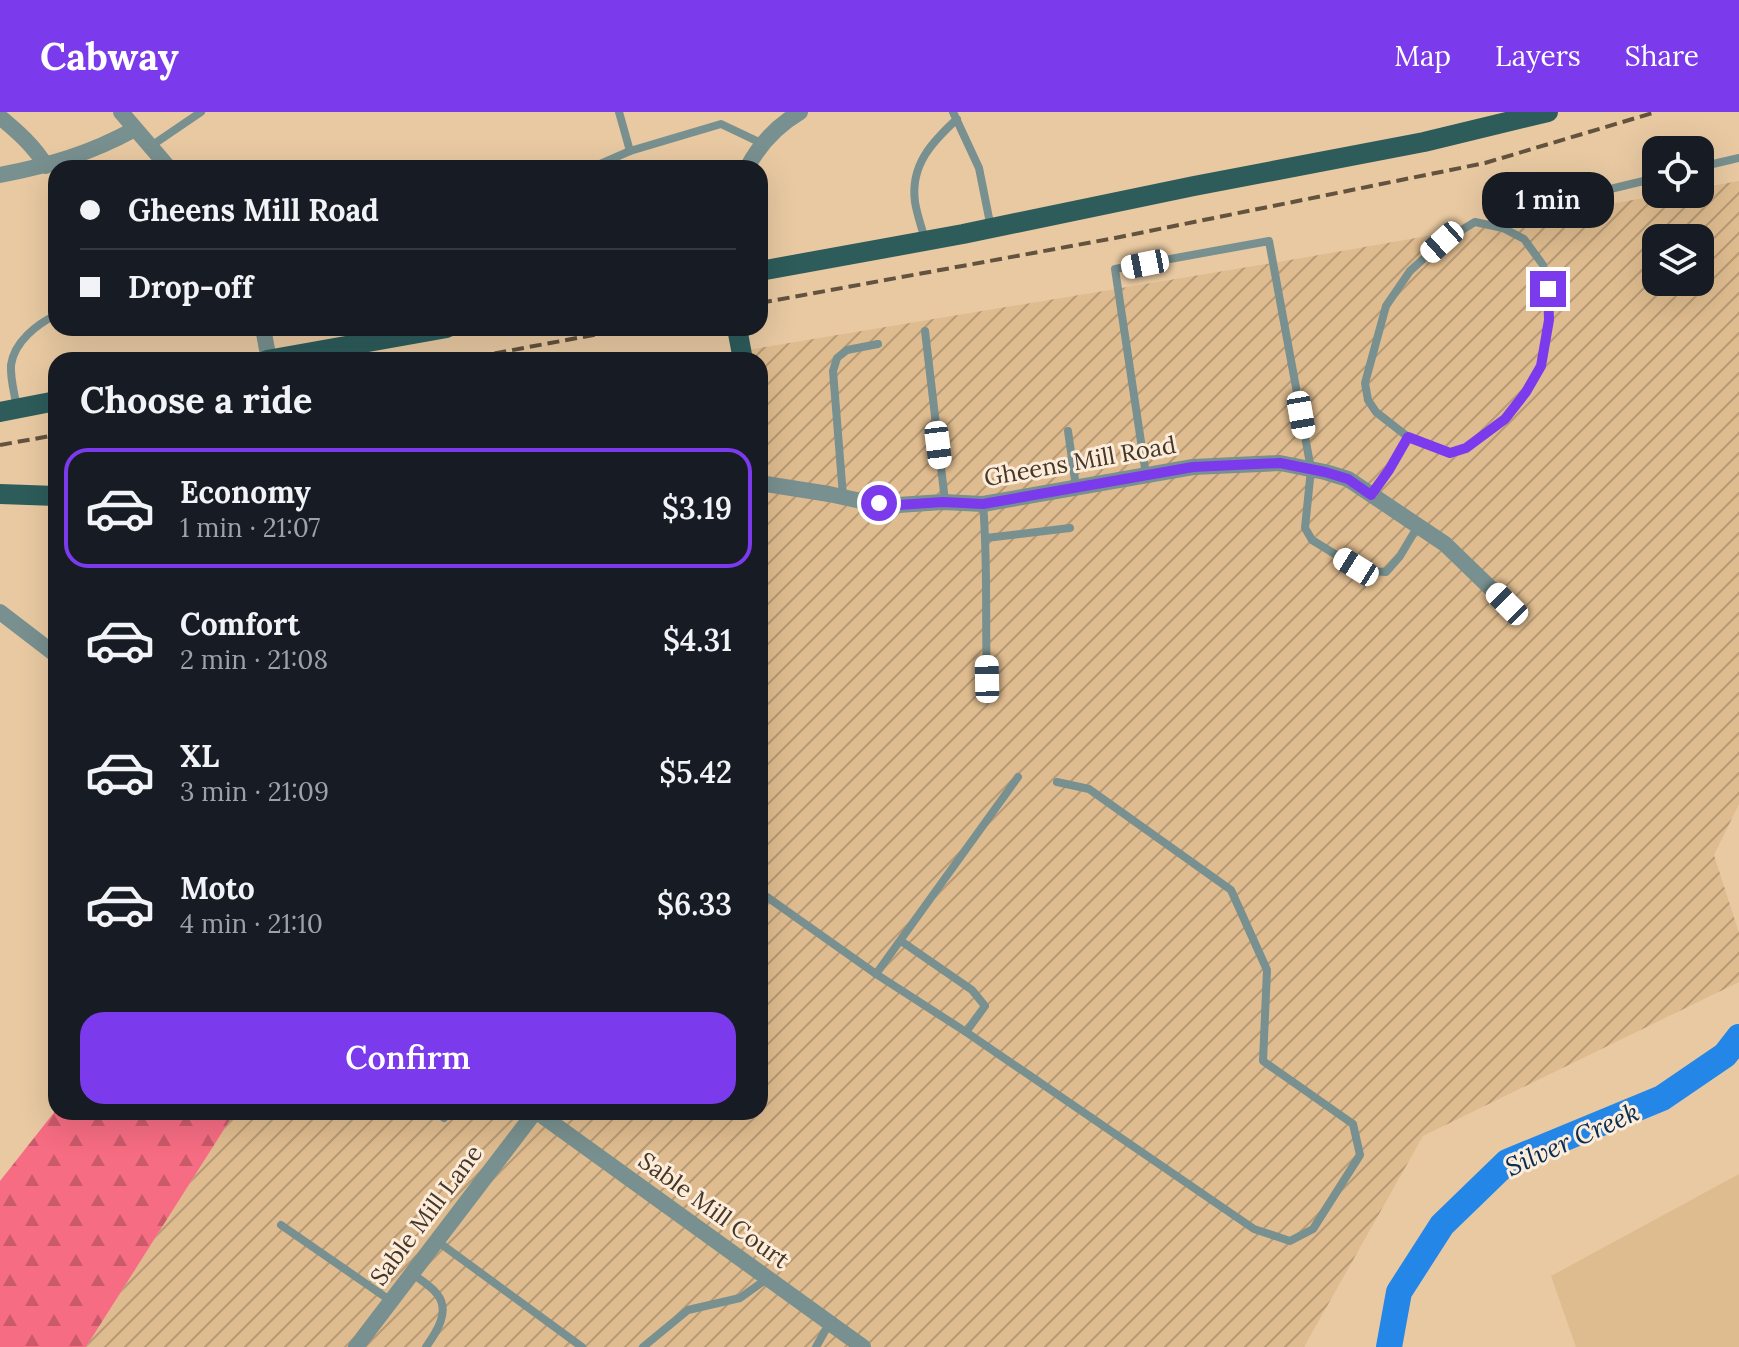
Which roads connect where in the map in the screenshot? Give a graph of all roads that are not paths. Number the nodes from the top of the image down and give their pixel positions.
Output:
1 (121, 112) edge
2 (201, 112) edge
3 (619, 112) edge
4 (800, 112) edge
5 (1548, 112) edge
6 (955, 115) edge
7 (0, 117) edge
8 (135, 129) junction
9 (764, 144) junction
10 (150, 146) junction
11 (630, 151) junction
12 (1739, 158) edge
13 (64, 160) edge
14 (162, 160) edge
15 (609, 160) edge
16 (751, 160) edge
17 (1714, 164) edge
18 (46, 166) joint
19 (0, 175) edge
20 (1642, 181) edge
21 (991, 228) junction
22 (1503, 228) junction
23 (925, 241) junction
24 (768, 270) edge
25 (48, 318) edge
26 (925, 331) dead end
27 (402, 336) edge
28 (878, 344) dead end
29 (313, 352) edge
30 (48, 403) edge
31 (9, 410) edge
32 (1068, 431) dead end
33 (1408, 437) junction
34 (1311, 469) junction
35 (1146, 475) junction
36 (768, 484) edge
37 (1076, 488) junction
38 (0, 494) edge
39 (1371, 495) junction
40 (48, 496) edge
41 (843, 497) junction
42 (945, 502) junction
43 (983, 504) junction
44 (1418, 526) junction
45 (1070, 528) dead end
46 (986, 538) junction
47 (1507, 604) dead end
48 (0, 612) edge
49 (48, 649) edge
50 (987, 679) dead end
51 (1018, 777) dead end
52 (1057, 782) dead end
53 (768, 898) edge
54 (901, 941) junction
55 (876, 974) junction
56 (966, 1032) junction
57 (530, 1120) edge
58 (547, 1120) edge
59 (281, 1225) dead end
60 (437, 1241) junction
61 (412, 1273) junction
62 (768, 1278) junction
63 (391, 1301) junction
64 (830, 1323) junction
65 (361, 1345) edge
66 (426, 1347) edge
67 (582, 1347) edge
68 (643, 1347) edge
69 (816, 1347) edge
70 (863, 1347) edge

1 - 8 street
2 - 10 lane
3 - 11 lane
4 - 9 street
5 - 21 main road
6 - 21 lane
6 - 23 lane
7 - 18 street
8 - 10 street
8 - 13 street
9 - 11 lane
9 - 16 street
10 - 14 street
11 - 15 lane
12 - 17 lane
18 - 19 street
20 - 22 lane
21 - 23 main road
22 - 33 lane
22 - 33 lane
23 - 24 main road
25 - 31 lane
26 - 42 lane
27 - 29 main road
28 - 41 lane
30 - 31 main road
32 - 37 lane
33 - 39 lane
34 - 35 street, Gheens Mill Road
34 - 35 lane
34 - 39 street, Gheens Mill Road
34 - 44 lane
35 - 37 street, Gheens Mill Road
36 - 41 street, Gheens Mill Road
37 - 43 street, Gheens Mill Road
38 - 40 main road
39 - 44 street, Gheens Mill Road
41 - 42 street, Gheens Mill Road
42 - 43 street, Gheens Mill Road
43 - 46 lane
44 - 47 street, Gheens Mill Road
45 - 46 lane
46 - 50 lane
48 - 49 street
51 - 54 lane
52 - 56 lane
53 - 55 lane
54 - 55 lane
54 - 56 lane
55 - 56 lane
57 - 60 street, Sable Mill Lane
58 - 62 street, Sable Mill Court
59 - 63 lane
60 - 61 street, Sable Mill Lane
60 - 67 lane
61 - 63 street, Sable Mill Lane
61 - 66 lane
62 - 64 street, Sable Mill Court
62 - 68 lane
63 - 65 street, Sable Mill Lane
64 - 69 lane
64 - 70 street, Sable Mill Court

